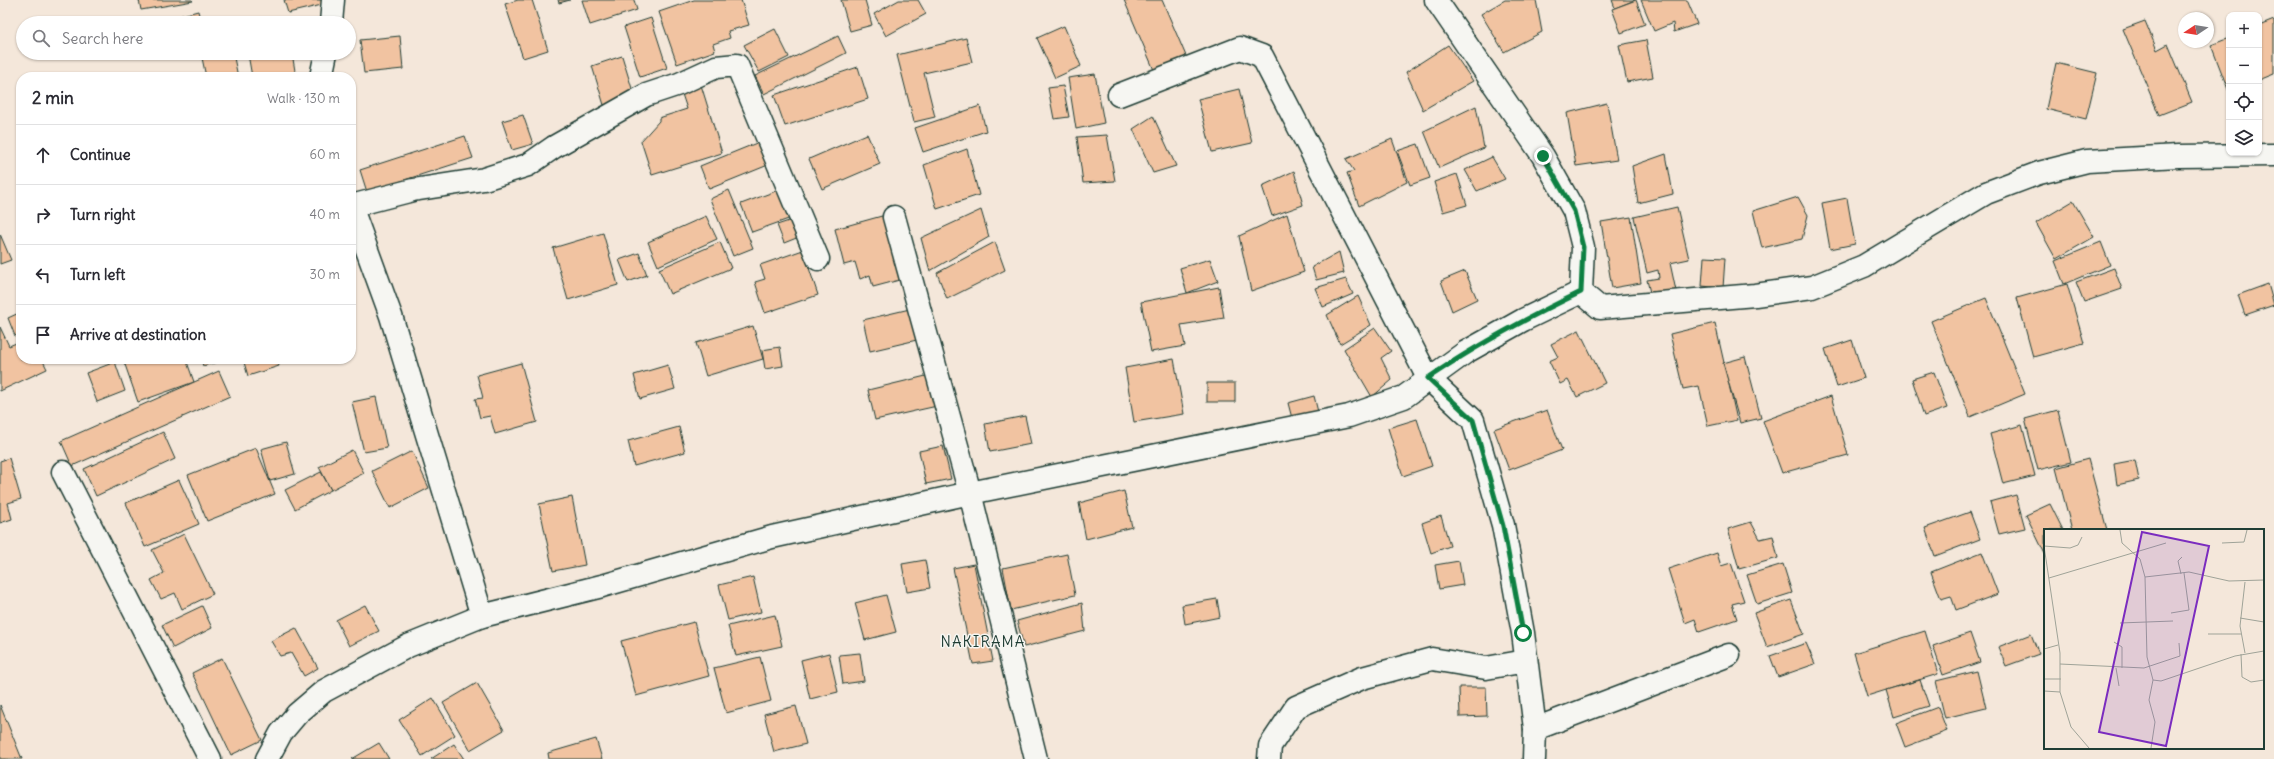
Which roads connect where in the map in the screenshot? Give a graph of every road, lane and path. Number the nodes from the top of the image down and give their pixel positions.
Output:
1 (333, 0) edge
2 (1436, 0) edge
3 (332, 16) edge
4 (325, 60) edge
5 (322, 72) edge
6 (1119, 95) dead end
7 (2274, 155) edge
8 (356, 205) edge
9 (894, 217) dead end
10 (357, 242) edge
11 (818, 259) dead end
12 (1581, 292) junction
13 (1428, 378) junction
14 (63, 472) dead end
15 (970, 493) junction
16 (482, 616) junction
17 (1729, 655) dead end
18 (1526, 661) junction
19 (1535, 729) junction
20 (210, 759) edge
21 (267, 759) edge
22 (1036, 759) edge
23 (1269, 759) edge
24 (1534, 759) edge

1 - 3 street
2 - 12 street
4 - 5 street
6 - 13 street
7 - 12 street
8 - 11 street
9 - 15 street
10 - 16 street
12 - 13 street
13 - 15 street
13 - 18 street
14 - 20 street
15 - 16 street
15 - 22 street
16 - 21 street
17 - 19 street
18 - 19 street
18 - 23 street
19 - 24 street

